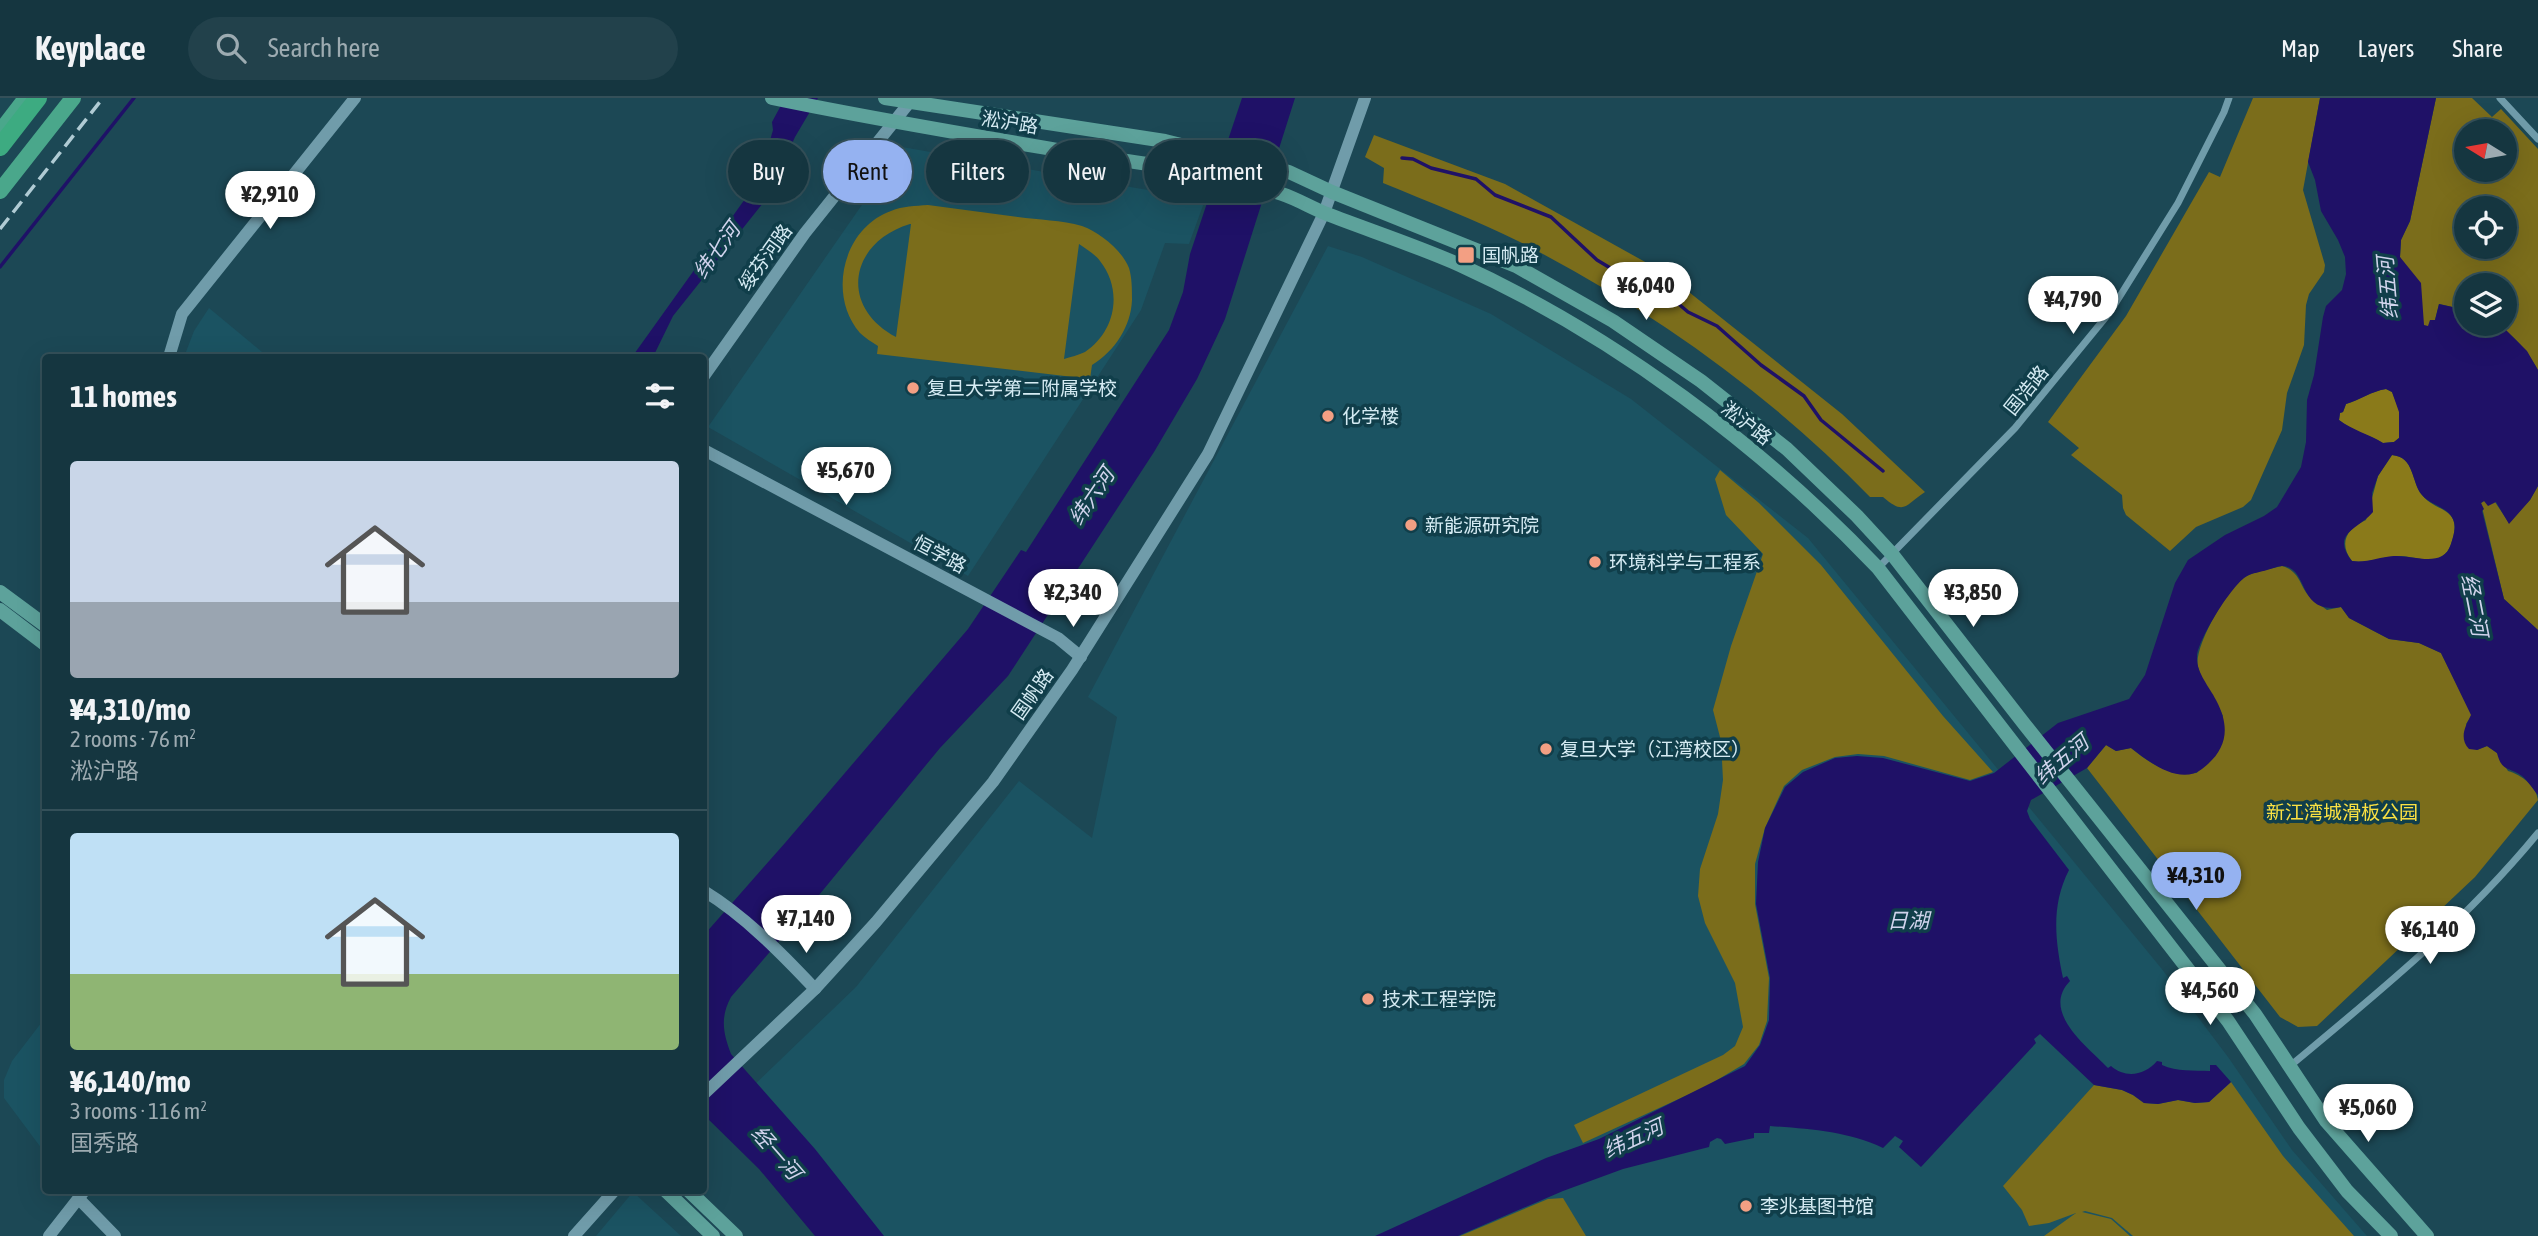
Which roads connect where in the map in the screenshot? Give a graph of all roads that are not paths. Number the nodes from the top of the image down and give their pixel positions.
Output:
1 (26, 98) edge
2 (38, 98) edge
3 (73, 98) edge
4 (355, 98) edge
5 (772, 98) edge
6 (885, 98) edge
7 (1365, 98) edge
8 (2229, 98) edge
9 (2500, 98) edge
10 (911, 101) edge
11 (893, 122) junction
12 (0, 132) edge
13 (2538, 139) edge
14 (0, 146) edge
15 (0, 191) edge
16 (1332, 192) junction
17 (1324, 213) junction
18 (170, 354) edge
19 (707, 372) edge
20 (707, 452) edge
21 (1892, 554) junction
22 (1878, 568) junction
23 (0, 592) edge
24 (0, 610) edge
25 (42, 623) edge
26 (42, 642) edge
27 (1081, 657) junction
28 (2538, 833) edge
29 (707, 893) edge
30 (815, 989) junction
31 (2289, 1066) junction
32 (2269, 1081) junction
33 (707, 1091) edge
34 (82, 1194) edge
35 (611, 1194) edge
36 (669, 1194) edge
37 (692, 1194) edge
38 (49, 1236) edge
39 (115, 1236) edge
40 (574, 1236) edge
41 (713, 1236) edge
42 (736, 1236) edge
43 (2391, 1236) edge
44 (2427, 1236) edge

1 - 12 main road
2 - 14 highway
3 - 15 main road
4 - 18 street
5 - 11 main road, 淞沪路
6 - 10 main road, 淞沪路
7 - 16 street, 国帆路
8 - 21 street, 国浩路
9 - 13 street
10 - 11 street, 绥芬河路
10 - 16 main road, 淞沪路
11 - 17 main road, 淞沪路
11 - 19 street, 绥芬河路
16 - 17 street, 国帆路
16 - 21 main road, 淞沪路
17 - 22 main road, 淞沪路
17 - 27 street, 国帆路
20 - 27 street, 恒学路
21 - 22 street, 国浩路
21 - 31 main road, 淞沪路
22 - 32 main road, 淞沪路
23 - 25 main road
24 - 26 main road
27 - 30 street, 国帆路
28 - 31 street
29 - 30 street
30 - 33 street, 国帆路
31 - 32 main road
31 - 44 main road, 淞沪路
32 - 43 main road, 淞沪路
34 - 38 street
34 - 39 street
35 - 40 street
36 - 41 main road
37 - 42 main road

